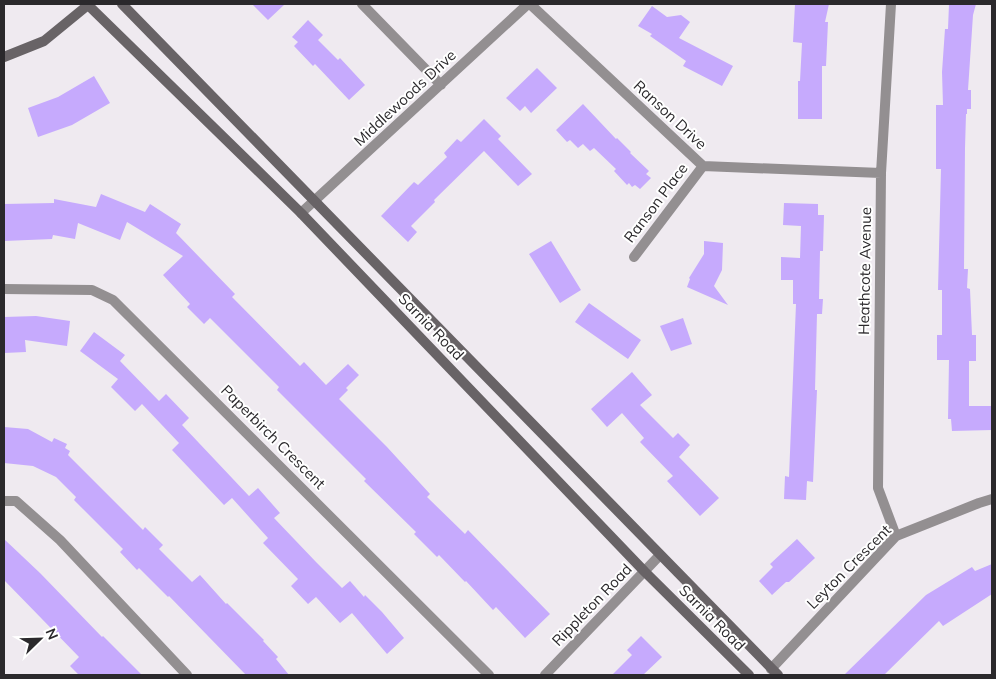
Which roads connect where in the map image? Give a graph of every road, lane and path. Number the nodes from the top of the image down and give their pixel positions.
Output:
1 (88, 4) edge
2 (122, 4) edge
3 (362, 4) edge
4 (529, 4) edge
5 (891, 4) edge
6 (4, 56) edge
7 (441, 85) junction
8 (703, 166) junction
9 (881, 173) junction
10 (314, 202) junction
11 (302, 213) junction
12 (634, 257) dead end
13 (4, 289) edge
14 (992, 499) edge
15 (4, 501) edge
16 (896, 536) junction
17 (660, 555) junction
18 (645, 572) junction
19 (775, 672) edge
20 (187, 675) edge
21 (489, 675) edge
22 (544, 675) edge
23 (749, 675) edge

1 - 6 main road
1 - 11 main road, Sarnia Road
2 - 10 main road, Sarnia Road
3 - 7 street
4 - 7 street, Middlewoods Drive
4 - 8 street, Ranson Drive
5 - 9 street, Heathcote Avenue
7 - 10 street, Middlewoods Drive
8 - 9 street, Ranson Drive
8 - 12 street, Ranson Place
9 - 16 street, Heathcote Avenue
10 - 11 street, Middlewoods Drive
10 - 17 main road, Sarnia Road
11 - 18 main road, Sarnia Road
13 - 21 street, Paperbirch Crescent
14 - 16 street, Leyton Crescent
15 - 20 street
16 - 19 street, Leyton Crescent
17 - 18 street, Rippleton Road
17 - 19 main road, Sarnia Road
18 - 22 street, Rippleton Road
18 - 23 main road, Sarnia Road

